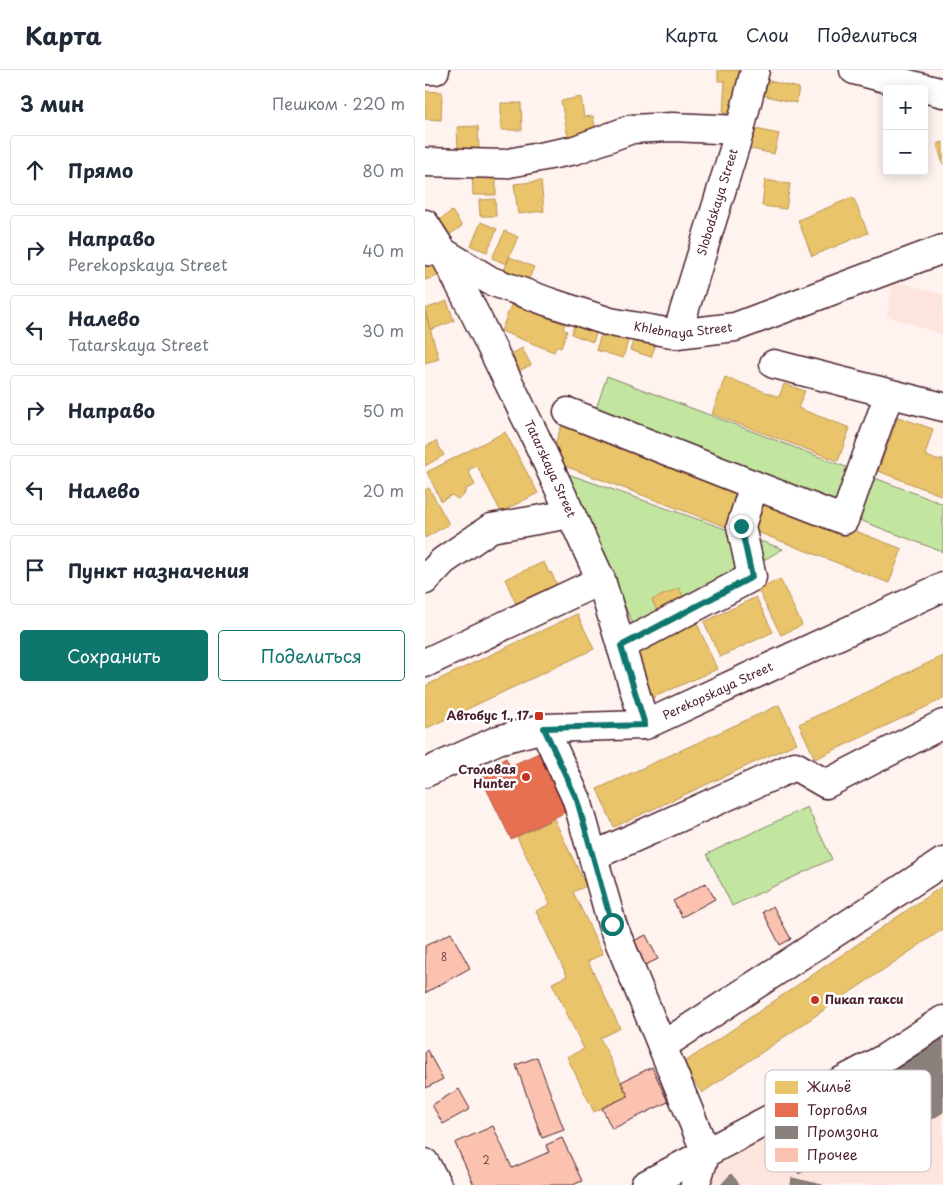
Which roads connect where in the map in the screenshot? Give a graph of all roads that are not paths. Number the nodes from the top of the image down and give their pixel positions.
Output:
1 (425, 70) edge
2 (435, 70) edge
3 (755, 70) edge
4 (854, 70) edge
5 (943, 93) edge
6 (740, 130) junction
7 (425, 162) edge
8 (425, 224) edge
9 (943, 249) edge
10 (434, 251) edge
11 (677, 334) junction
12 (774, 364) dead end
13 (889, 394) junction
14 (943, 407) edge
15 (568, 412) dead end
16 (754, 485) junction
17 (571, 514) junction
18 (425, 580) edge
19 (601, 580) junction
20 (943, 587) edge
21 (621, 646) junction
22 (425, 662) edge
23 (943, 724) edge
24 (645, 725) junction
25 (544, 728) junction
26 (425, 773) edge
27 (593, 856) junction
28 (943, 862) edge
29 (943, 1020) edge
30 (662, 1046) junction
31 (863, 1070) edge
32 (765, 1122) edge
33 (707, 1153) junction
34 (425, 1163) edge
35 (437, 1185) edge
36 (645, 1185) edge
37 (695, 1185) edge

1 - 2 street
3 - 6 street, Slobodskaya Street
4 - 5 street
6 - 7 street
6 - 11 street, Slobodskaya Street
8 - 10 street, Tatarskaya Street
9 - 11 street, Khlebnaya Street
10 - 11 street, Khlebnaya Street
10 - 17 street, Tatarskaya Street
12 - 13 street
13 - 14 street
13 - 16 street
15 - 16 street
16 - 21 street
17 - 18 street
17 - 19 street, Tatarskaya Street
19 - 21 street, Tatarskaya Street
19 - 22 street
20 - 24 street, Perekopskaya Street
21 - 24 street, Tatarskaya Street
23 - 27 street
24 - 25 street, Perekopskaya Street
25 - 26 street, Perekopskaya Street
25 - 27 street
27 - 30 street
28 - 30 street
29 - 31 street
30 - 33 street
32 - 33 street
33 - 36 street
33 - 37 street
34 - 35 street

